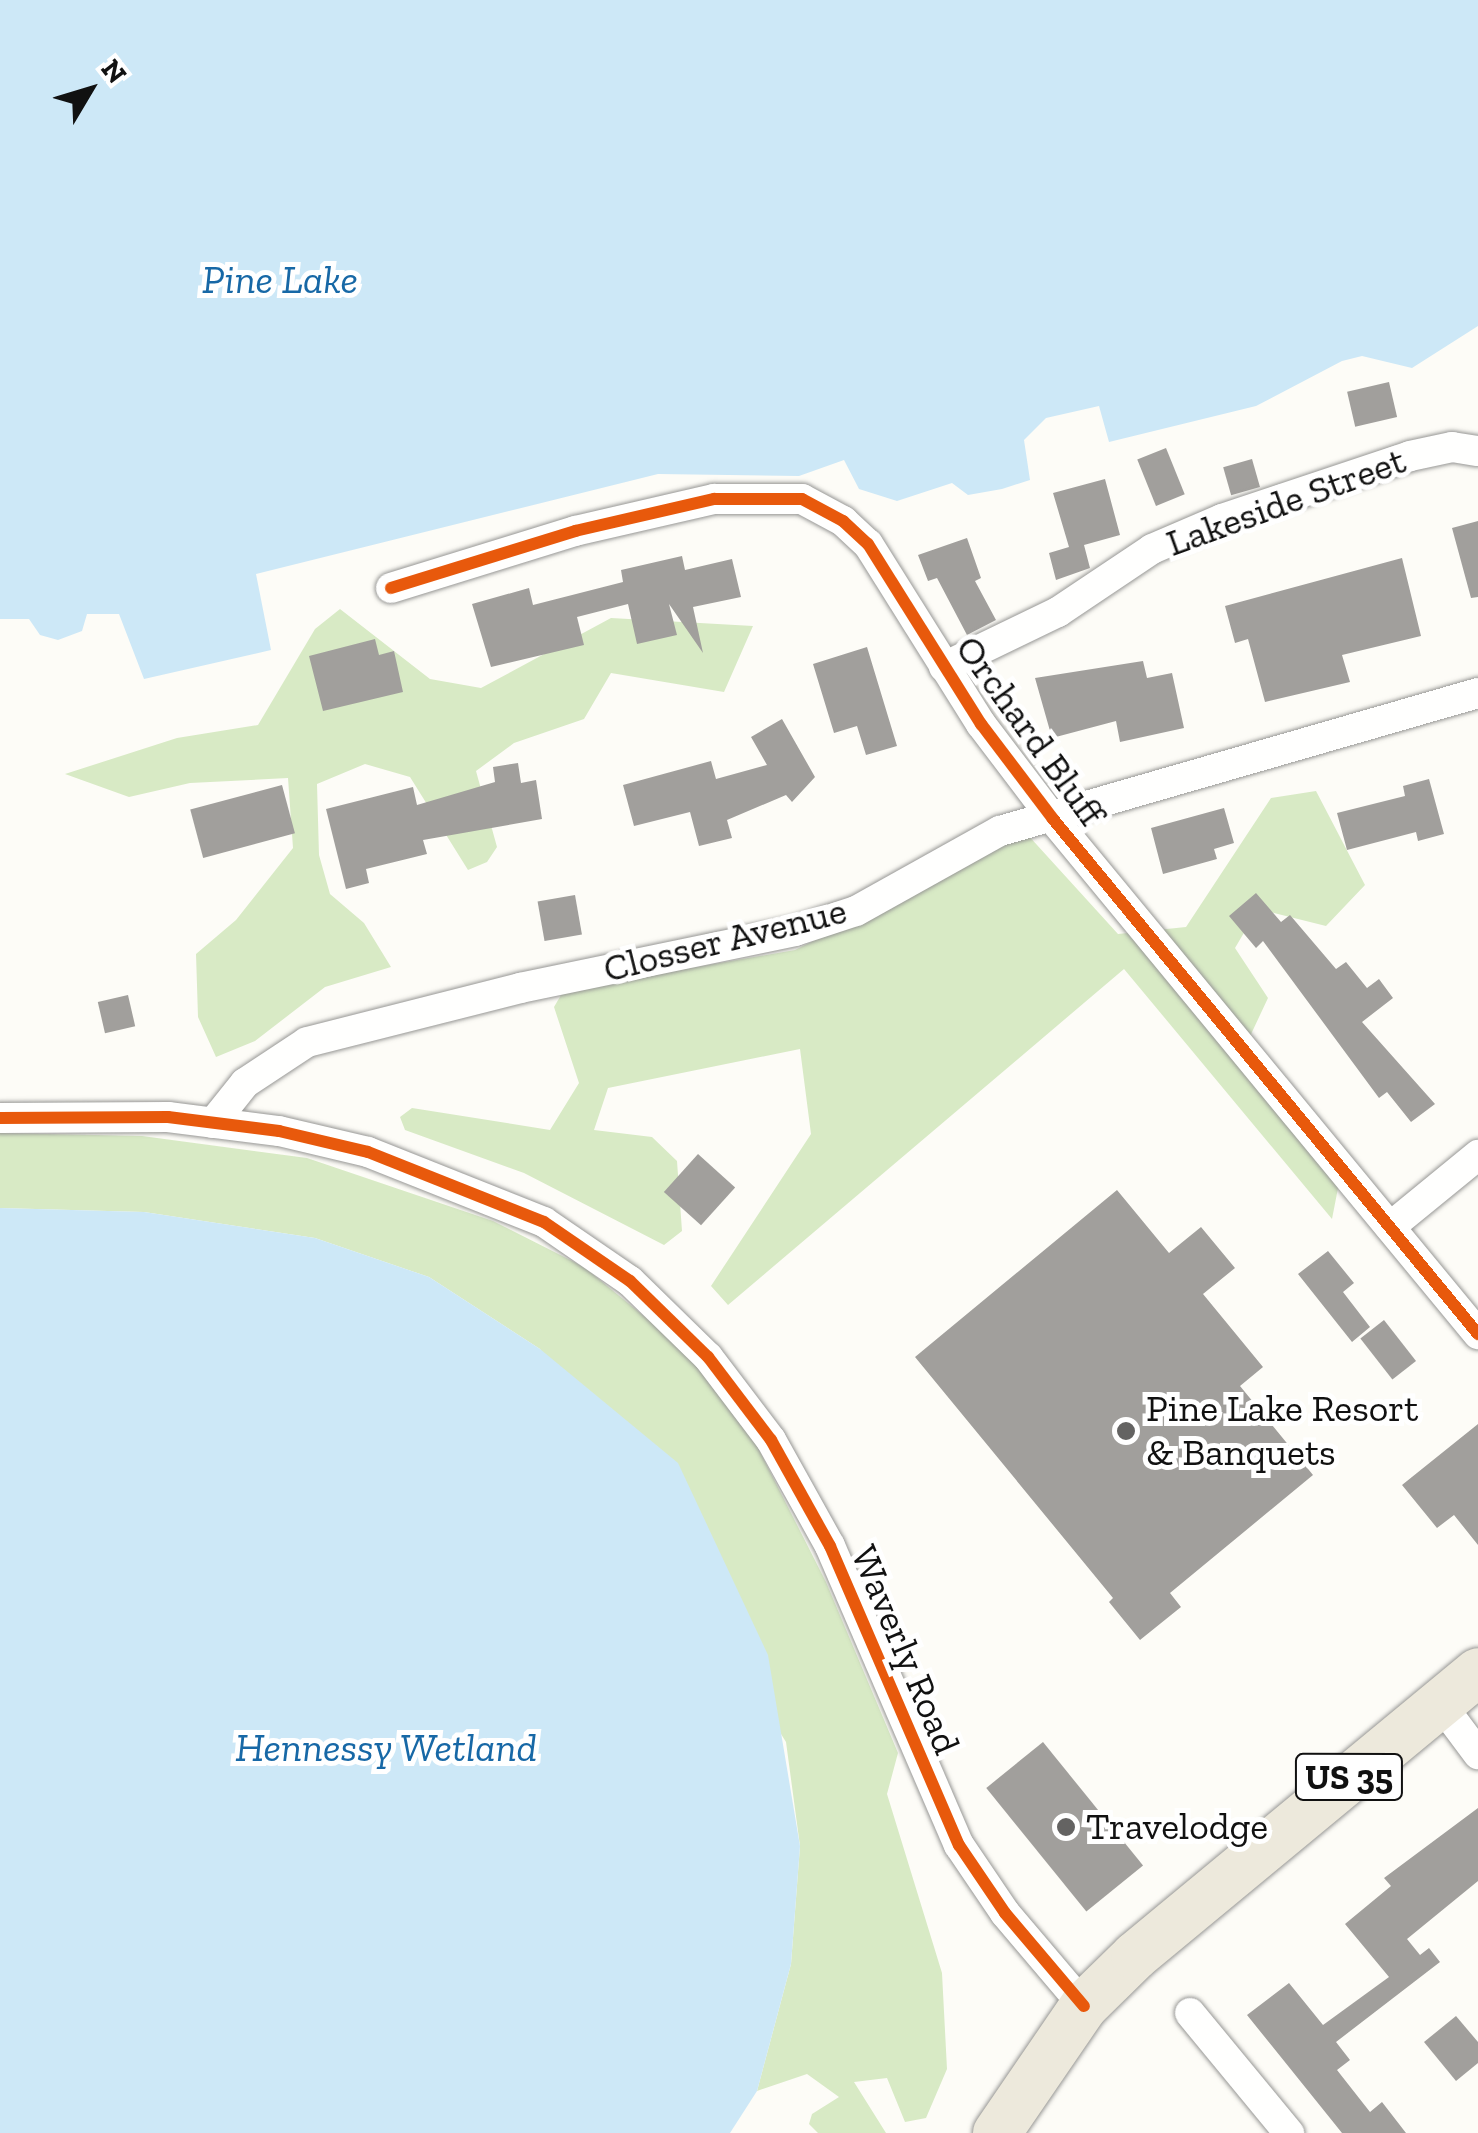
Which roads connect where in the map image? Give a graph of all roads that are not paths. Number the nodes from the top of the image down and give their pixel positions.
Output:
1 (1478, 451) edge
2 (391, 588) dead end
3 (944, 667) junction
4 (1478, 692) edge
5 (1053, 819) junction
6 (0, 1118) edge
7 (214, 1124) junction
8 (1478, 1155) edge
9 (1390, 1227) junction
10 (1478, 1334) edge
11 (1478, 1672) edge
12 (1440, 1703) junction
13 (1478, 1754) edge
14 (1084, 2006) junction
15 (1190, 2013) dead end
16 (997, 2133) edge
17 (1289, 2133) edge

1 - 3 street, Lakeside Street
2 - 3 street, Orchard Bluff
3 - 5 street, Orchard Bluff
4 - 5 street, Closser Avenue
5 - 7 street, Closser Avenue
5 - 9 street, Orchard Bluff
6 - 7 street, Waverly Road
7 - 14 street, Waverly Road
8 - 9 street
9 - 10 street, Orchard Bluff
11 - 12 main road, US 35
12 - 13 street
12 - 14 main road, US 35
14 - 16 main road, US 35
15 - 17 street

